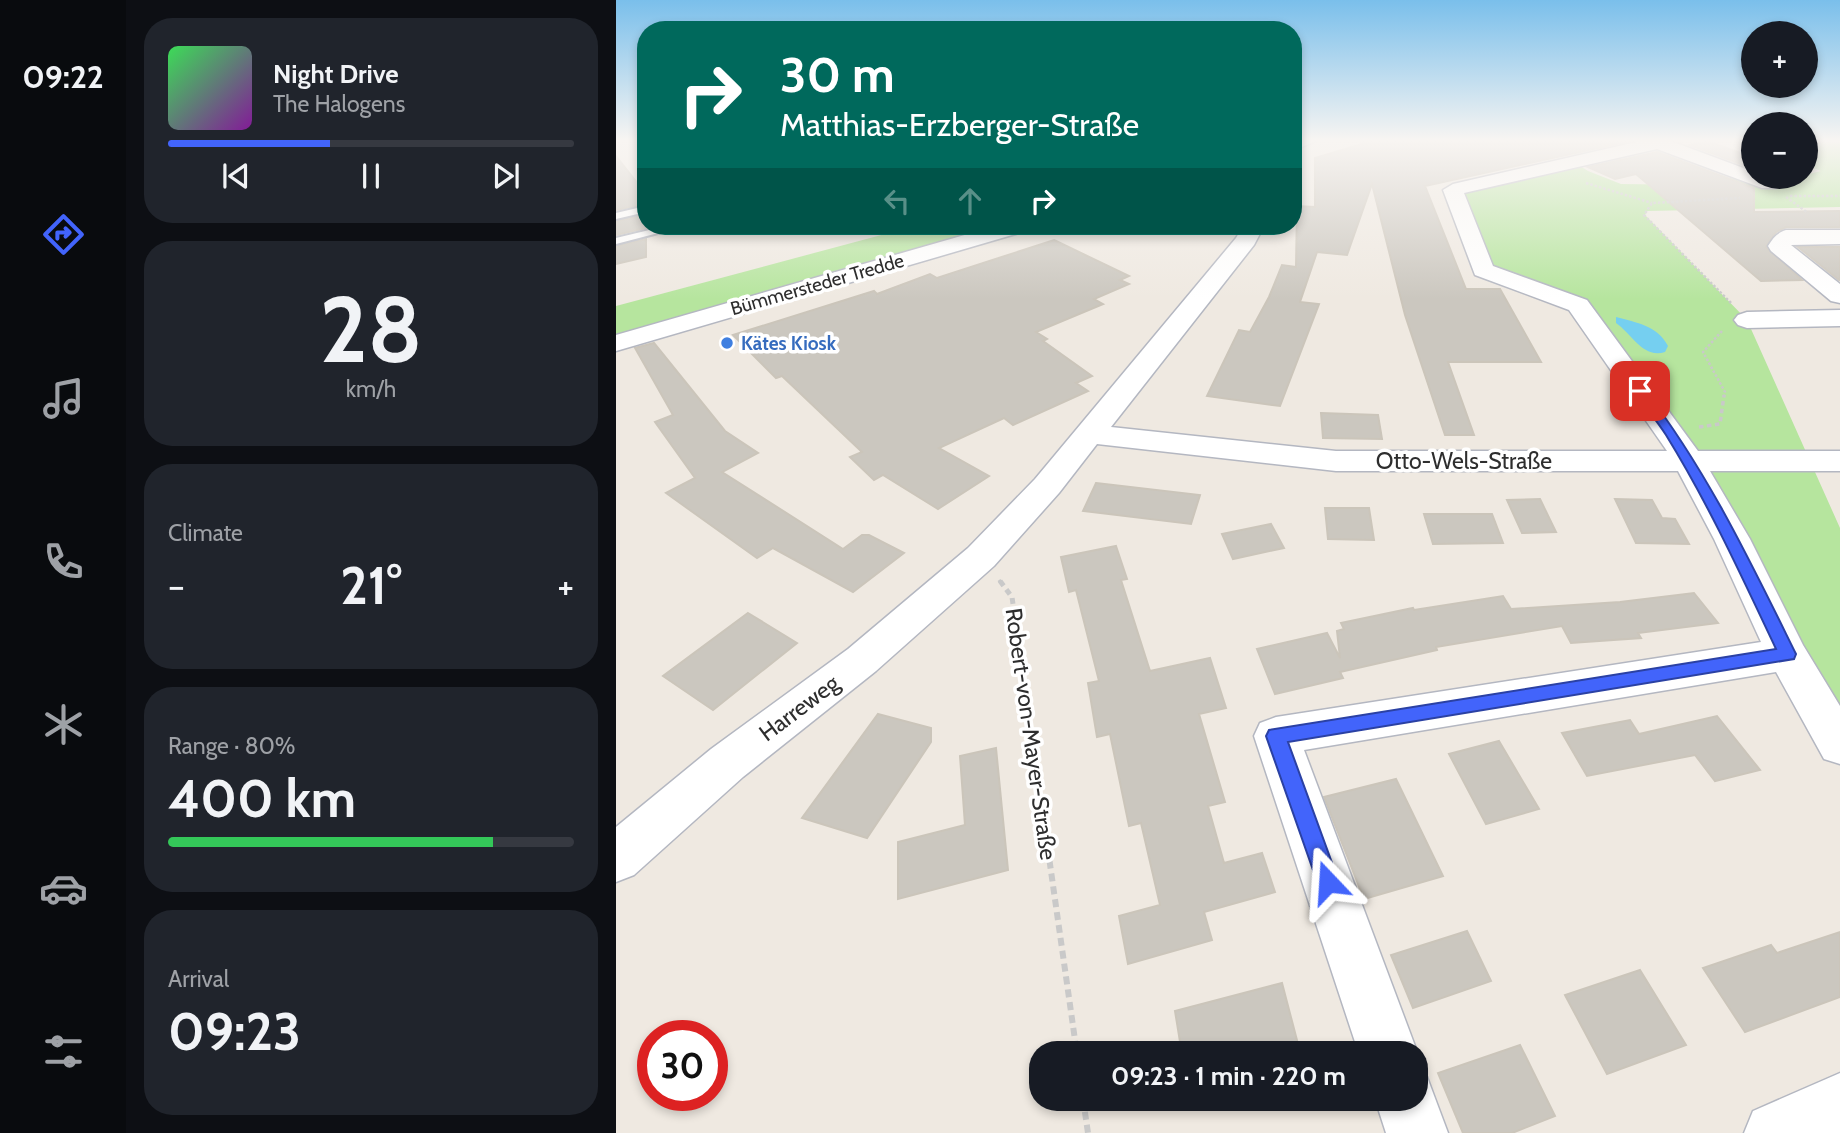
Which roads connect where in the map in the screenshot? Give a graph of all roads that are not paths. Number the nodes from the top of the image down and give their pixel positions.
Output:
1 (1454, 193) edge
2 (637, 211) edge
3 (616, 216) edge
4 (642, 235) edge
5 (987, 235) edge
6 (1248, 235) edge
7 (1840, 237) edge
8 (616, 241) edge
9 (1840, 296) edge
10 (1840, 318) edge
11 (1747, 320) road end
12 (616, 343) edge
13 (1089, 434) junction
14 (1679, 446) junction
15 (1840, 461) edge
16 (1787, 654) junction
17 (1835, 726) edge
18 (616, 858) edge
19 (1384, 1041) edge
20 (1840, 1104) edge
21 (1409, 1111) edge
22 (1417, 1133) edge
23 (1775, 1133) edge

1 - 14 street
2 - 3 lane
4 - 8 lane
5 - 12 street, Bümmersteder Tredde
6 - 13 street
7 - 9 street
10 - 11 street
13 - 14 street, Otto-Wels-Straße
13 - 18 street, Harreweg
14 - 15 street, Otto-Wels-Straße
14 - 16 street
16 - 17 street
16 - 19 street
20 - 23 street
21 - 22 street

